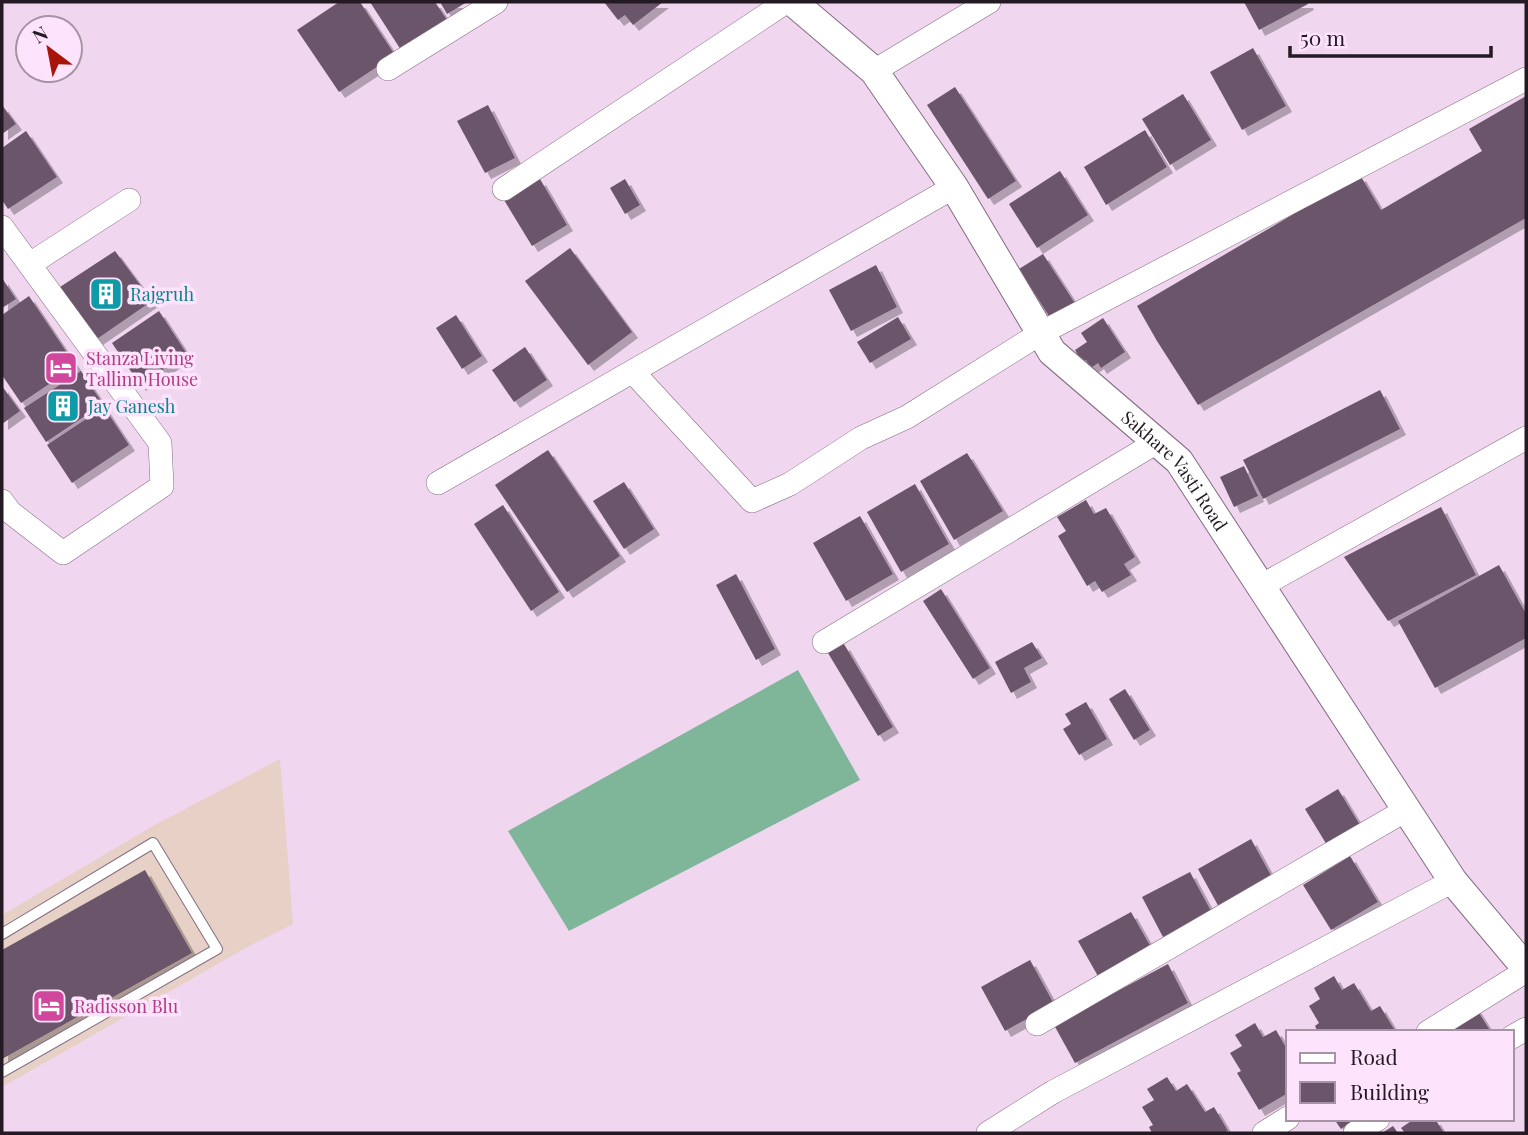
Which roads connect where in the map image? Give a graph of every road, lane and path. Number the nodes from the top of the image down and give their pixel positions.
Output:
1 (496, 2) edge
2 (786, 2) edge
3 (793, 2) edge
4 (989, 2) edge
5 (388, 69) dead end
6 (874, 71) junction
7 (1526, 79) edge
8 (954, 187) junction
9 (504, 189) dead end
10 (129, 200) dead end
11 (2, 227) edge
12 (30, 264) junction
13 (1041, 333) junction
14 (633, 372) junction
15 (1526, 438) edge
16 (1157, 442) junction
17 (438, 483) dead end
18 (2, 501) edge
19 (1261, 586) junction
20 (824, 642) dead end
21 (1406, 810) junction
22 (1453, 881) junction
23 (2, 934) edge
24 (1526, 970) edge
25 (1037, 1024) dead end
26 (1431, 1030) edge
27 (2, 1072) edge
28 (1286, 1119) edge
29 (1375, 1121) edge
30 (988, 1133) edge
31 (1264, 1133) edge
32 (1355, 1133) edge

1 - 5 street
2 - 9 street
3 - 6 street, Sakhare Vasti Road
4 - 6 street
6 - 8 street, Sakhare Vasti Road
7 - 13 street
8 - 13 street, Sakhare Vasti Road
8 - 14 street
10 - 12 street
11 - 12 street
12 - 18 street
13 - 14 street
13 - 16 street, Sakhare Vasti Road
14 - 17 street
15 - 19 street
16 - 19 street, Sakhare Vasti Road
16 - 20 street
19 - 21 street, Sakhare Vasti Road
21 - 22 street, Sakhare Vasti Road
21 - 25 street
22 - 24 street, Sakhare Vasti Road
22 - 30 street
23 - 27 lane
24 - 26 street
28 - 31 street
29 - 32 street

